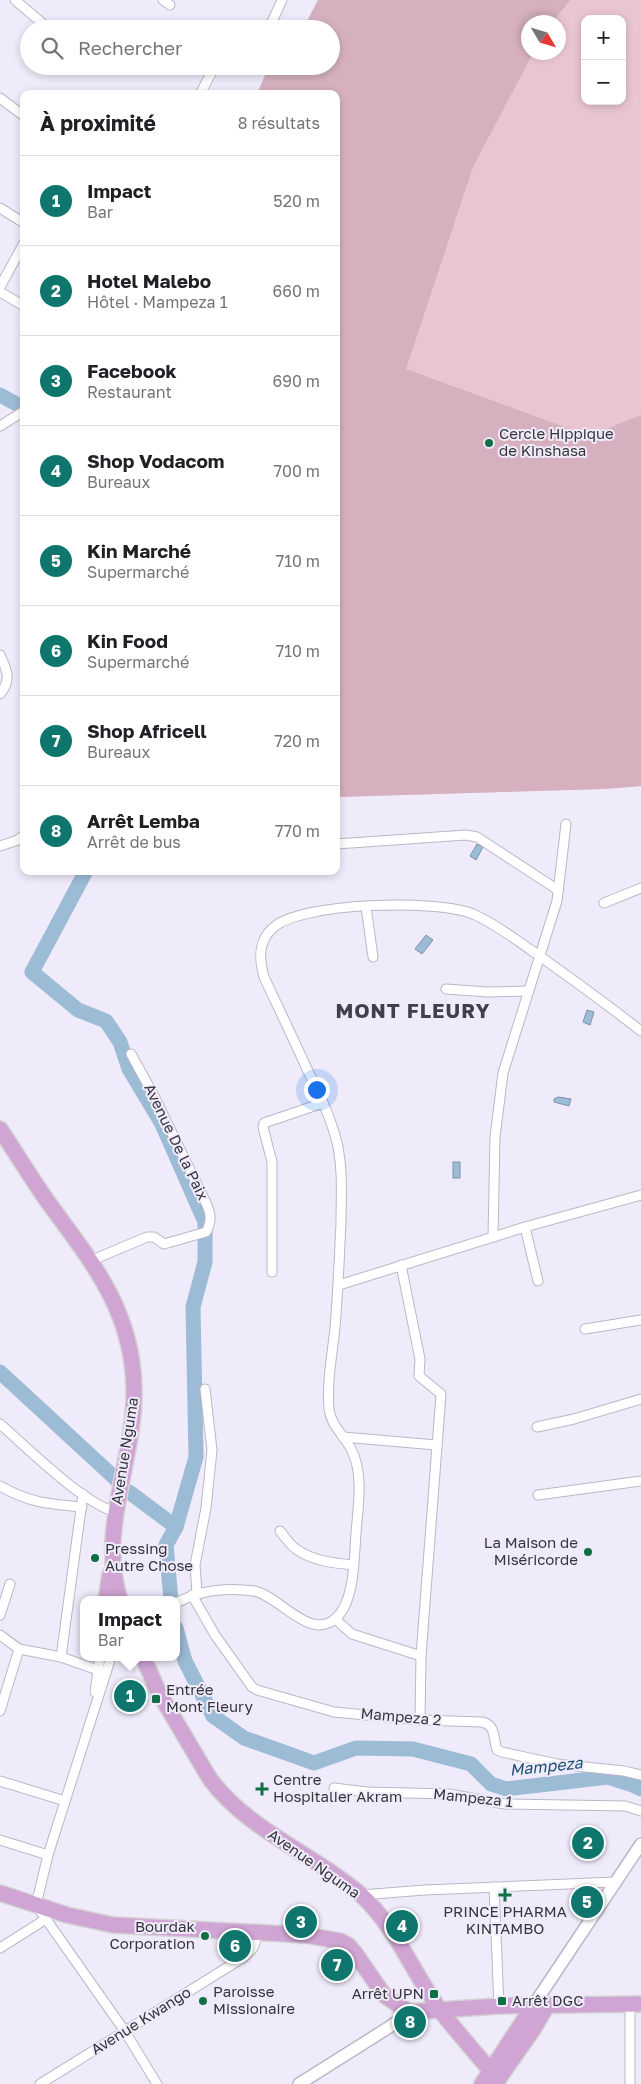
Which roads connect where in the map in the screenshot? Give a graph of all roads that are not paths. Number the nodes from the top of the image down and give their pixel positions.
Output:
1 (15, 0) edge
2 (282, 0) edge
3 (38, 20) edge
4 (273, 20) edge
5 (211, 75) edge
6 (202, 90) edge
7 (0, 98) edge
8 (20, 113) edge
9 (0, 208) edge
10 (20, 220) edge
11 (20, 250) edge
12 (0, 287) edge
13 (0, 292) edge
14 (20, 304) edge
15 (20, 414) edge
16 (0, 426) edge
17 (0, 655) edge
18 (0, 694) edge
19 (566, 824) dead end
20 (20, 838) edge
21 (340, 844) edge
22 (0, 846) edge
23 (641, 888) edge
24 (558, 890) junction
25 (604, 903) dead end
26 (366, 907) junction
27 (539, 956) junction
28 (373, 957) dead end
29 (446, 989) dead end
30 (528, 991) junction
31 (641, 1031) edge
32 (131, 1054) dead end
33 (323, 1103) junction
34 (0, 1129) edge
35 (641, 1195) edge
36 (525, 1226) junction
37 (493, 1237) junction
38 (90, 1261) junction
39 (401, 1265) junction
40 (272, 1272) dead end
41 (538, 1281) dead end
42 (339, 1285) junction
43 (641, 1320) edge
44 (586, 1329) dead end
45 (205, 1389) dead end
46 (641, 1399) edge
47 (0, 1424) edge
48 (537, 1428) dead end
49 (344, 1437) junction
50 (436, 1445) junction
51 (641, 1481) edge
52 (0, 1486) edge
53 (83, 1494) junction
54 (538, 1494) dead end
55 (82, 1507) junction
56 (116, 1512) junction
57 (280, 1531) dead end
58 (112, 1560) junction
59 (353, 1565) junction
60 (115, 1582) junction
61 (10, 1584) dead end
62 (191, 1595) junction
63 (107, 1596) edge
64 (119, 1596) edge
65 (129, 1596) edge
66 (180, 1602) edge
67 (0, 1615) edge
68 (335, 1620) junction
69 (0, 1635) edge
70 (19, 1649) junction
71 (421, 1656) junction
72 (61, 1658) junction
73 (99, 1661) edge
74 (110, 1661) edge
75 (145, 1661) edge
76 (98, 1670) junction
77 (0, 1711) edge
78 (93, 1712) junction
79 (420, 1720) junction
80 (641, 1775) edge
81 (0, 1781) edge
82 (334, 1788) dead end
83 (65, 1801) junction
84 (641, 1811) edge
85 (0, 1840) edge
86 (641, 1844) edge
87 (48, 1855) junction
88 (616, 1882) junction
89 (494, 1887) junction
90 (0, 1893) edge
91 (360, 1895) junction
92 (36, 1905) junction
93 (46, 1919) junction
94 (258, 1934) junction
95 (0, 1948) edge
96 (635, 2004) edge
97 (499, 2006) junction
98 (540, 2006) junction
99 (440, 2009) junction
100 (409, 2012) junction
101 (124, 2030) junction
102 (497, 2080) edge
103 (40, 2084) edge
104 (157, 2084) edge
105 (299, 2084) edge
106 (482, 2084) edge
107 (630, 2084) edge

1 - 3 street
2 - 4 street
5 - 6 street
7 - 8 street
9 - 10 street
11 - 12 street
13 - 14 street
15 - 16 street
17 - 18 street
19 - 24 street
20 - 22 street
21 - 24 street
23 - 25 street
24 - 27 street
26 - 27 street
26 - 28 street
26 - 33 street
27 - 30 street
27 - 31 street
29 - 30 street
30 - 37 street
32 - 38 street, Avenue De la Paix
33 - 40 street
33 - 42 street
34 - 38 main road, Avenue Nguma
35 - 36 street
36 - 37 street
36 - 41 street
37 - 39 street
38 - 56 main road, Avenue Nguma
39 - 42 street
39 - 50 street
42 - 49 street
43 - 44 street
45 - 62 street
46 - 48 street
47 - 53 street
49 - 50 street
49 - 59 street
50 - 71 street
51 - 54 street
52 - 55 street
53 - 55 street
53 - 56 street
55 - 72 street
56 - 58 main road, Avenue Nguma
57 - 59 street
58 - 60 main road, Avenue Nguma
58 - 63 main road
59 - 68 street
60 - 64 main road, Avenue Nguma
60 - 65 main road
61 - 67 street
62 - 66 street
62 - 68 street
62 - 79 street, Mampeza 2
68 - 71 street
69 - 70 street
70 - 72 street
70 - 77 street
71 - 79 street
72 - 76 street
73 - 76 street
74 - 78 street
75 - 91 main road, Avenue Nguma
76 - 78 street
78 - 83 street
79 - 80 street, Mampeza 2
81 - 83 street
82 - 84 street, Mampeza 1
83 - 87 street
85 - 87 street
86 - 88 street
87 - 92 street
88 - 89 street
88 - 98 street
89 - 91 street
89 - 97 street
90 - 92 main road
91 - 99 main road, Avenue Nguma
92 - 93 street
92 - 94 main road
93 - 95 street
93 - 101 street
94 - 100 main road
94 - 101 street, Avenue Kwango
96 - 98 main road
96 - 107 street
97 - 98 main road
97 - 99 main road
98 - 102 main road
99 - 100 main road
99 - 102 main road, Avenue Nguma
100 - 105 street
101 - 103 street, Avenue Kwango
101 - 104 street
102 - 106 main road

